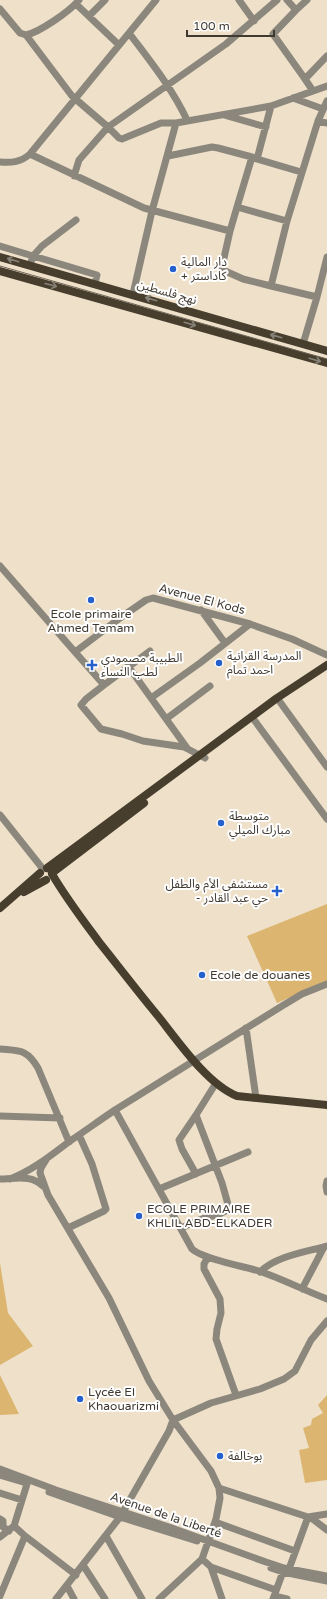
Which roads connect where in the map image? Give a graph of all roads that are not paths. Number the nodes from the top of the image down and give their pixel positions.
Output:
1 (106, 0) edge
2 (156, 0) edge
3 (239, 0) edge
4 (277, 0) edge
5 (288, 0) edge
6 (307, 0) edge
7 (78, 2) edge
8 (0, 6) edge
9 (0, 9) edge
10 (296, 10) junction
11 (89, 16) junction
12 (254, 21) junction
13 (129, 33) junction
14 (26, 35) junction
15 (119, 45) junction
16 (327, 56) edge
17 (305, 79) junction
18 (168, 85) junction
19 (327, 86) edge
20 (312, 91) junction
21 (293, 98) junction
22 (76, 99) junction
23 (327, 101) edge
24 (271, 106) junction
25 (323, 108) junction
26 (221, 114) junction
27 (188, 120) junction
28 (318, 120) junction
29 (176, 123) junction
30 (327, 123) edge
31 (266, 127) junction
32 (108, 128) junction
33 (30, 154) junction
34 (168, 156) junction
35 (254, 158) junction
36 (0, 162) edge
37 (301, 172) junction
38 (74, 176) junction
39 (237, 207) junction
40 (152, 211) junction
41 (76, 220) dead end
42 (287, 221) junction
43 (230, 231) junction
44 (0, 246) edge
45 (0, 256) edge
46 (33, 256) junction
47 (327, 257) edge
48 (30, 265) junction
49 (0, 271) edge
50 (96, 283) junction
51 (271, 286) junction
52 (133, 294) junction
53 (317, 297) junction
54 (303, 344) junction
55 (327, 351) edge
56 (327, 363) edge
57 (0, 566) edge
58 (202, 610) junction
59 (250, 624) junction
60 (225, 643) junction
61 (150, 651) dead end
62 (75, 652) junction
63 (327, 656) edge
64 (327, 665) edge
65 (128, 666) junction
66 (327, 670) edge
67 (104, 685) junction
68 (210, 686) dead end
69 (151, 698) junction
70 (280, 702) junction
71 (166, 719) junction
72 (253, 719) junction
73 (187, 748) junction
74 (203, 756) junction
75 (327, 767) edge
76 (0, 815) edge
77 (327, 820) edge
78 (47, 874) junction
79 (0, 908) edge
80 (327, 984) edge
81 (246, 1028) junction
82 (0, 1049) edge
83 (194, 1060) junction
84 (216, 1083) junction
85 (256, 1098) junction
86 (327, 1105) edge
87 (116, 1110) junction
88 (196, 1115) junction
89 (0, 1116) edge
90 (60, 1118) junction
91 (79, 1135) junction
92 (69, 1142) junction
93 (248, 1152) dead end
94 (46, 1160) junction
95 (216, 1165) junction
96 (196, 1174) junction
97 (0, 1179) edge
98 (10, 1179) junction
99 (327, 1182) edge
100 (46, 1189) junction
101 (160, 1189) junction
102 (327, 1192) edge
103 (68, 1228) junction
104 (181, 1228) junction
105 (326, 1247) edge
106 (208, 1257) junction
107 (260, 1272) junction
108 (302, 1289) junction
109 (327, 1300) edge
110 (327, 1321) edge
111 (236, 1395) junction
112 (173, 1420) junction
113 (0, 1469) edge
114 (0, 1475) edge
115 (27, 1484) junction
116 (219, 1488) junction
117 (0, 1493) edge
118 (22, 1500) junction
119 (327, 1514) edge
120 (121, 1515) junction
121 (309, 1517) junction
122 (0, 1519) edge
123 (215, 1522) junction
124 (12, 1529) junction
125 (327, 1530) edge
126 (25, 1536) junction
127 (106, 1536) junction
128 (0, 1537) edge
129 (207, 1542) junction
130 (296, 1551) junction
131 (202, 1559) junction
132 (83, 1565) junction
133 (211, 1567) junction
134 (285, 1570) junction
135 (76, 1576) junction
136 (327, 1576) edge
137 (327, 1581) edge
138 (67, 1586) junction
139 (274, 1595) edge
140 (0, 1596) edge
141 (56, 1599) edge
142 (74, 1599) edge
143 (105, 1599) edge
144 (142, 1599) edge
145 (159, 1599) edge
146 (222, 1599) edge
147 (288, 1599) edge

1 - 11 street
2 - 13 street
3 - 12 street
4 - 12 street
5 - 10 street
6 - 10 street
7 - 11 street
7 - 14 street
8 - 9 street
9 - 14 street
10 - 17 street
11 - 15 street
12 - 18 street
13 - 15 street
13 - 18 street
14 - 22 street
15 - 22 street
16 - 17 street
17 - 20 street
18 - 27 street
18 - 32 street
19 - 20 street
20 - 21 street
21 - 24 street
21 - 25 street
22 - 32 street
22 - 33 street
23 - 25 street
24 - 26 street
24 - 31 street
25 - 28 street
26 - 27 street
26 - 31 street
27 - 29 street
28 - 30 street
28 - 37 street
29 - 32 street
29 - 34 street
31 - 35 street
32 - 38 street
33 - 36 street
33 - 38 street
34 - 35 street
34 - 40 street
35 - 37 street
35 - 39 street
37 - 42 street
38 - 40 street
39 - 42 street
39 - 43 street
40 - 43 street
40 - 52 street
41 - 46 street
42 - 51 street
43 - 51 street
44 - 46 street
48 -> 45 main road, نهج فلسطين
46 - 48 street
46 - 50 street
47 - 53 street
48 - 50 main road, نهج فلسطين
49 -> 56 main road
50 - 52 main road, نهج فلسطين
51 - 53 street
54 -> 52 main road, نهج فلسطين
53 - 54 street
54 - 55 main road, نهج فلسطين
57 - 62 street
58 - 59 street, Avenue El Kods
58 - 60 street
58 - 62 street, Avenue El Kods
59 - 60 street
59 - 63 street, Avenue El Kods
60 - 69 street
61 - 65 street
62 - 67 street
64 - 72 main road
65 - 67 street
65 - 69 street
66 - 70 main road
67 - 73 street
68 - 71 street
69 - 71 street
70 - 72 main road
70 - 75 street
71 - 73 street
72 - 74 main road
72 - 77 street
73 - 74 street
74 - 78 main road
76 - 78 street
78 - 79 main road
78 - 83 main road
80 - 81 street
81 - 83 street
81 - 85 street
82 - 90 street
83 - 84 main road
83 - 87 street
84 - 85 main road
84 - 88 street
85 - 86 main road
87 - 91 street
87 - 101 street
88 - 95 street
88 - 96 street
89 - 90 street
90 - 92 street
91 - 92 street
91 - 103 street
92 - 94 street
93 - 95 street
94 - 98 street
94 - 100 street
95 - 96 street
95 - 104 street
96 - 101 street
97 - 98 street
98 - 100 street
99 - 102 street
100 - 103 street
101 - 104 street
103 - 112 street
104 - 106 street
105 - 107 street
105 - 108 street
106 - 107 street
106 - 111 street
107 - 108 street
108 - 109 street
110 - 111 street
111 - 112 street
112 - 116 street
112 - 120 street
113 - 120 street, Avenue de la Liberté
114 - 115 street, Avenue de la Liberté
115 - 118 street
115 - 120 street, Avenue de la Liberté
116 - 121 street
116 - 123 street
117 - 118 street
118 - 124 street
119 - 121 street
120 - 127 street
120 - 129 street, Avenue de la Liberté
121 - 125 street
121 - 130 street
122 - 124 street
123 - 129 street
123 - 130 street
124 - 126 street
124 - 128 street
126 - 135 street
126 - 140 street
127 - 132 street
127 - 144 street
129 - 131 street
129 - 134 street, Avenue de la Liberté
130 - 134 street
131 - 133 street
131 - 145 street
132 - 135 street
132 - 143 street
133 - 139 street
133 - 146 street
134 - 136 street, Avenue de la Liberté
134 - 137 street, Avenue de la Liberté
134 - 139 street
135 - 138 street
138 - 141 street
138 - 142 street
139 - 147 street

